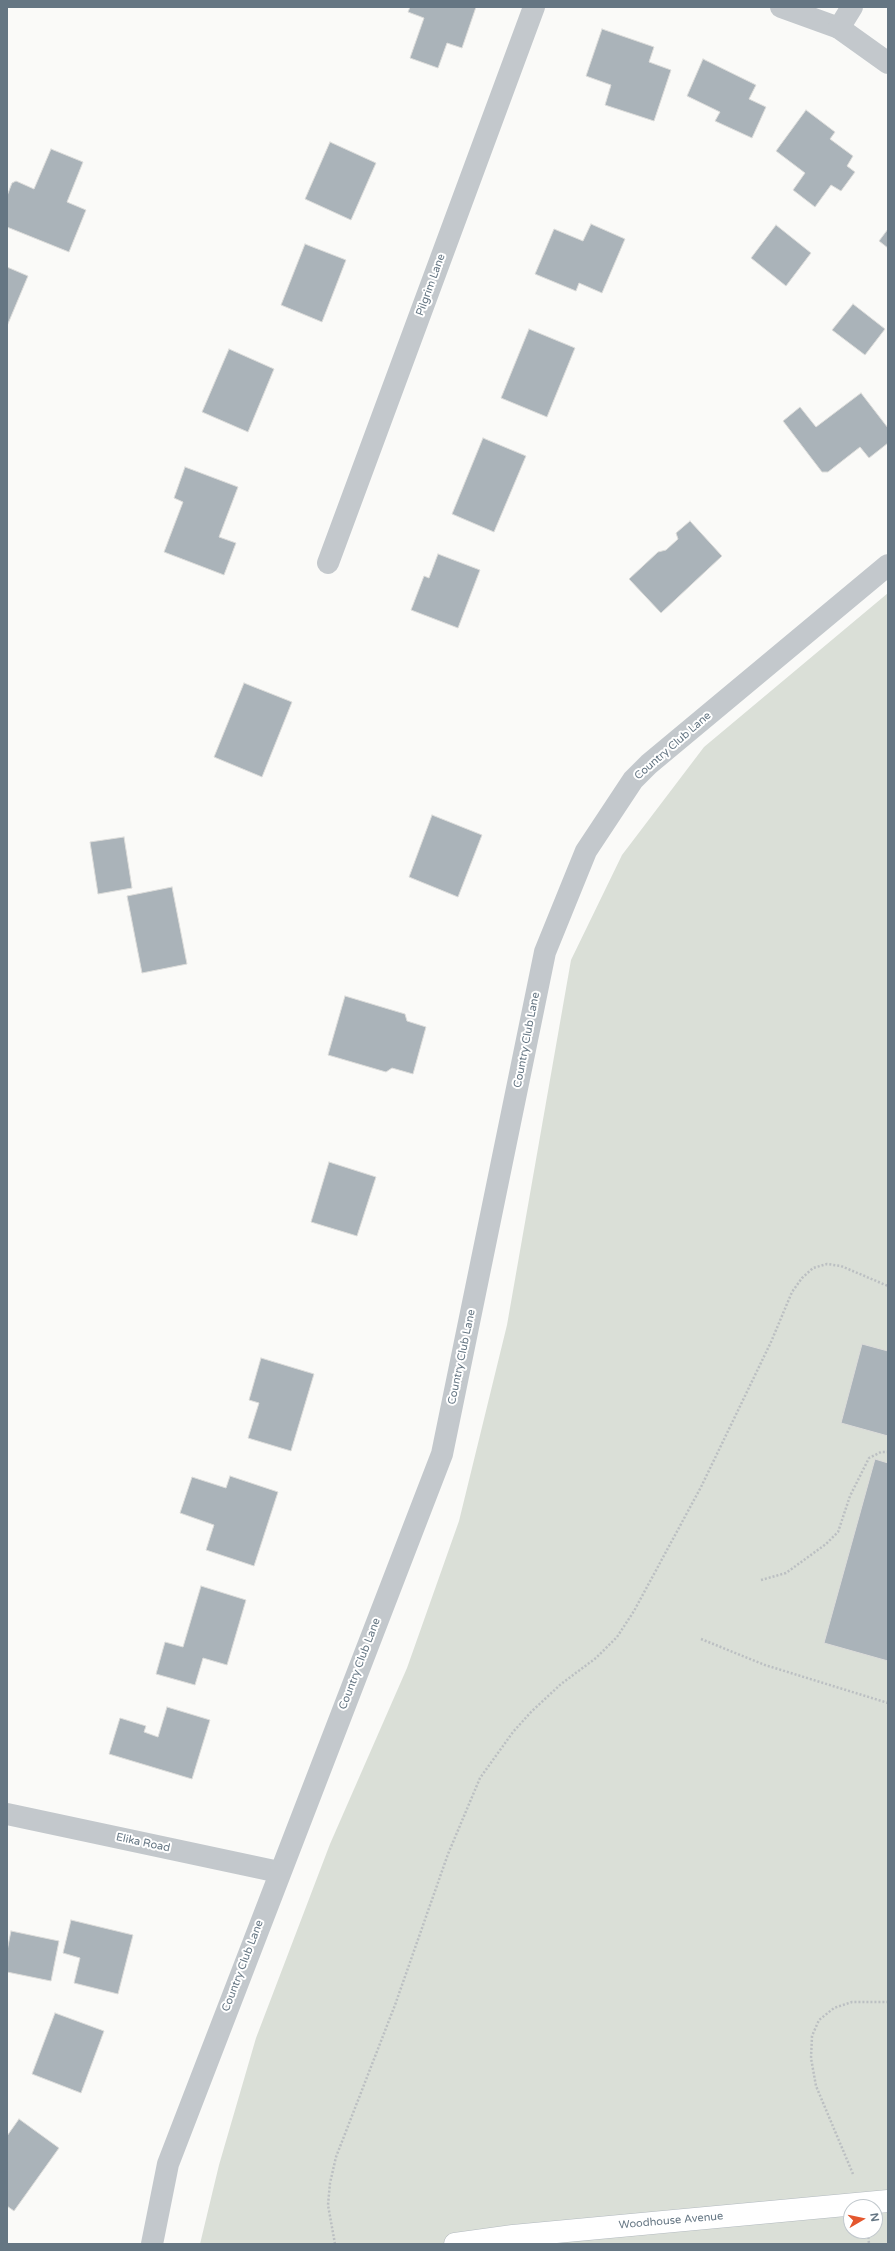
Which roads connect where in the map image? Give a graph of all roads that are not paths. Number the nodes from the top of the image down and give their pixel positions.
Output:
1 (534, 7) edge
2 (781, 7) edge
3 (852, 7) edge
4 (839, 28) junction
5 (888, 63) edge
6 (328, 563) dead end
7 (888, 565) edge
8 (7, 1814) edge
9 (279, 1872) junction
10 (888, 2201) edge
11 (152, 2244) edge
12 (455, 2244) edge

1 - 6 street, Pilgrim Lane
2 - 4 street
3 - 4 street
4 - 5 street
7 - 9 street, Country Club Lane
8 - 9 street, Elika Road
9 - 11 street, Country Club Lane
10 - 12 main road, Woodhouse Avenue

